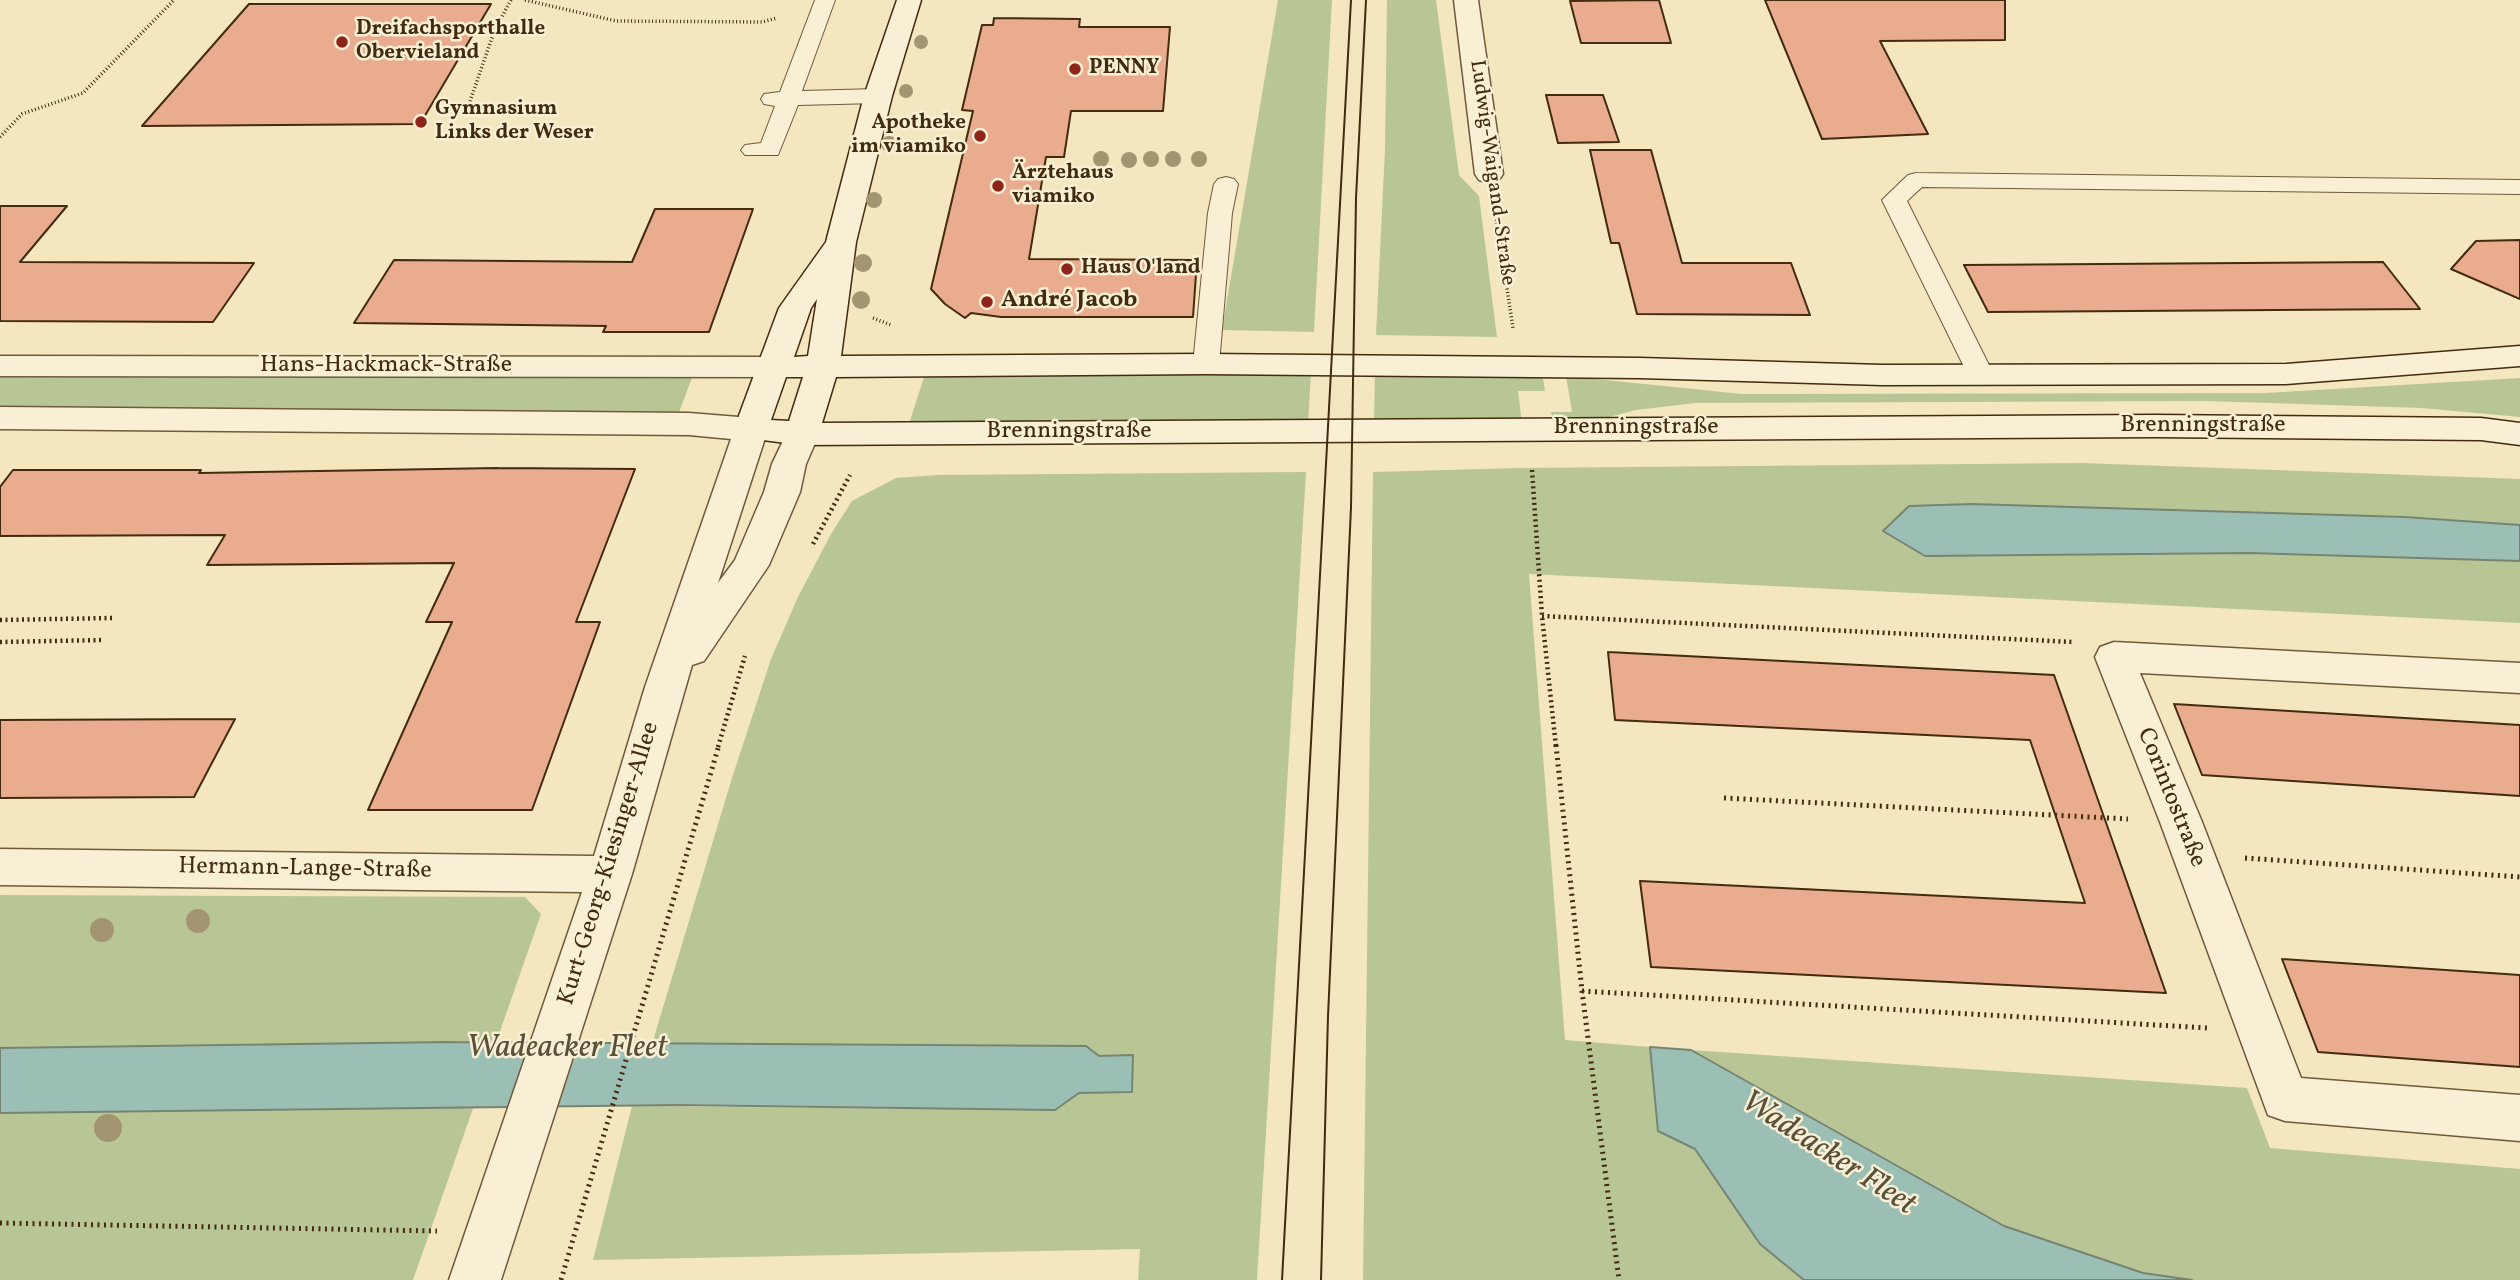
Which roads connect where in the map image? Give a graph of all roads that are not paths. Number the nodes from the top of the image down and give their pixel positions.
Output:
1 (909, 0) edge
2 (1466, 0) edge
3 (824, 2) edge
4 (878, 96) junction
5 (780, 99) junction
6 (753, 150) dead end
7 (1489, 174) road end
8 (1226, 184) dead end
9 (2520, 187) edge
10 (841, 242) junction
11 (2520, 356) edge
12 (1206, 365) junction
13 (0, 366) edge
14 (773, 367) junction
15 (823, 367) junction
16 (1981, 376) junction
17 (0, 418) edge
18 (751, 429) junction
19 (803, 434) junction
20 (2520, 434) edge
21 (2520, 678) edge
22 (665, 687) junction
23 (0, 867) edge
24 (610, 874) junction
25 (2520, 1118) edge
26 (475, 1280) edge

1 - 4 street
2 - 7 street, Ludwig-Waigand-Straße
3 - 5 lane
4 - 5 lane
4 - 10 street
5 - 6 lane
8 - 12 lane
9 - 16 lane
10 - 14 street, Kurt-Georg-Kiesinger-Allee
10 - 15 street, Kurt-Georg-Kiesinger-Allee
11 - 16 street
12 - 15 street
12 - 16 street
13 - 14 street, Hans-Hackmack-Straße
14 - 15 street
14 - 18 street, Kurt-Georg-Kiesinger-Allee
15 - 19 street, Kurt-Georg-Kiesinger-Allee
17 - 18 street
18 - 19 street, Brenningstraße
18 - 22 street, Kurt-Georg-Kiesinger-Allee
19 - 20 street, Brenningstraße
19 - 22 street, Kurt-Georg-Kiesinger-Allee
21 - 25 street, Corintostraße
22 - 24 street, Kurt-Georg-Kiesinger-Allee
23 - 24 street, Hermann-Lange-Straße
24 - 26 street, Kurt-Georg-Kiesinger-Allee

